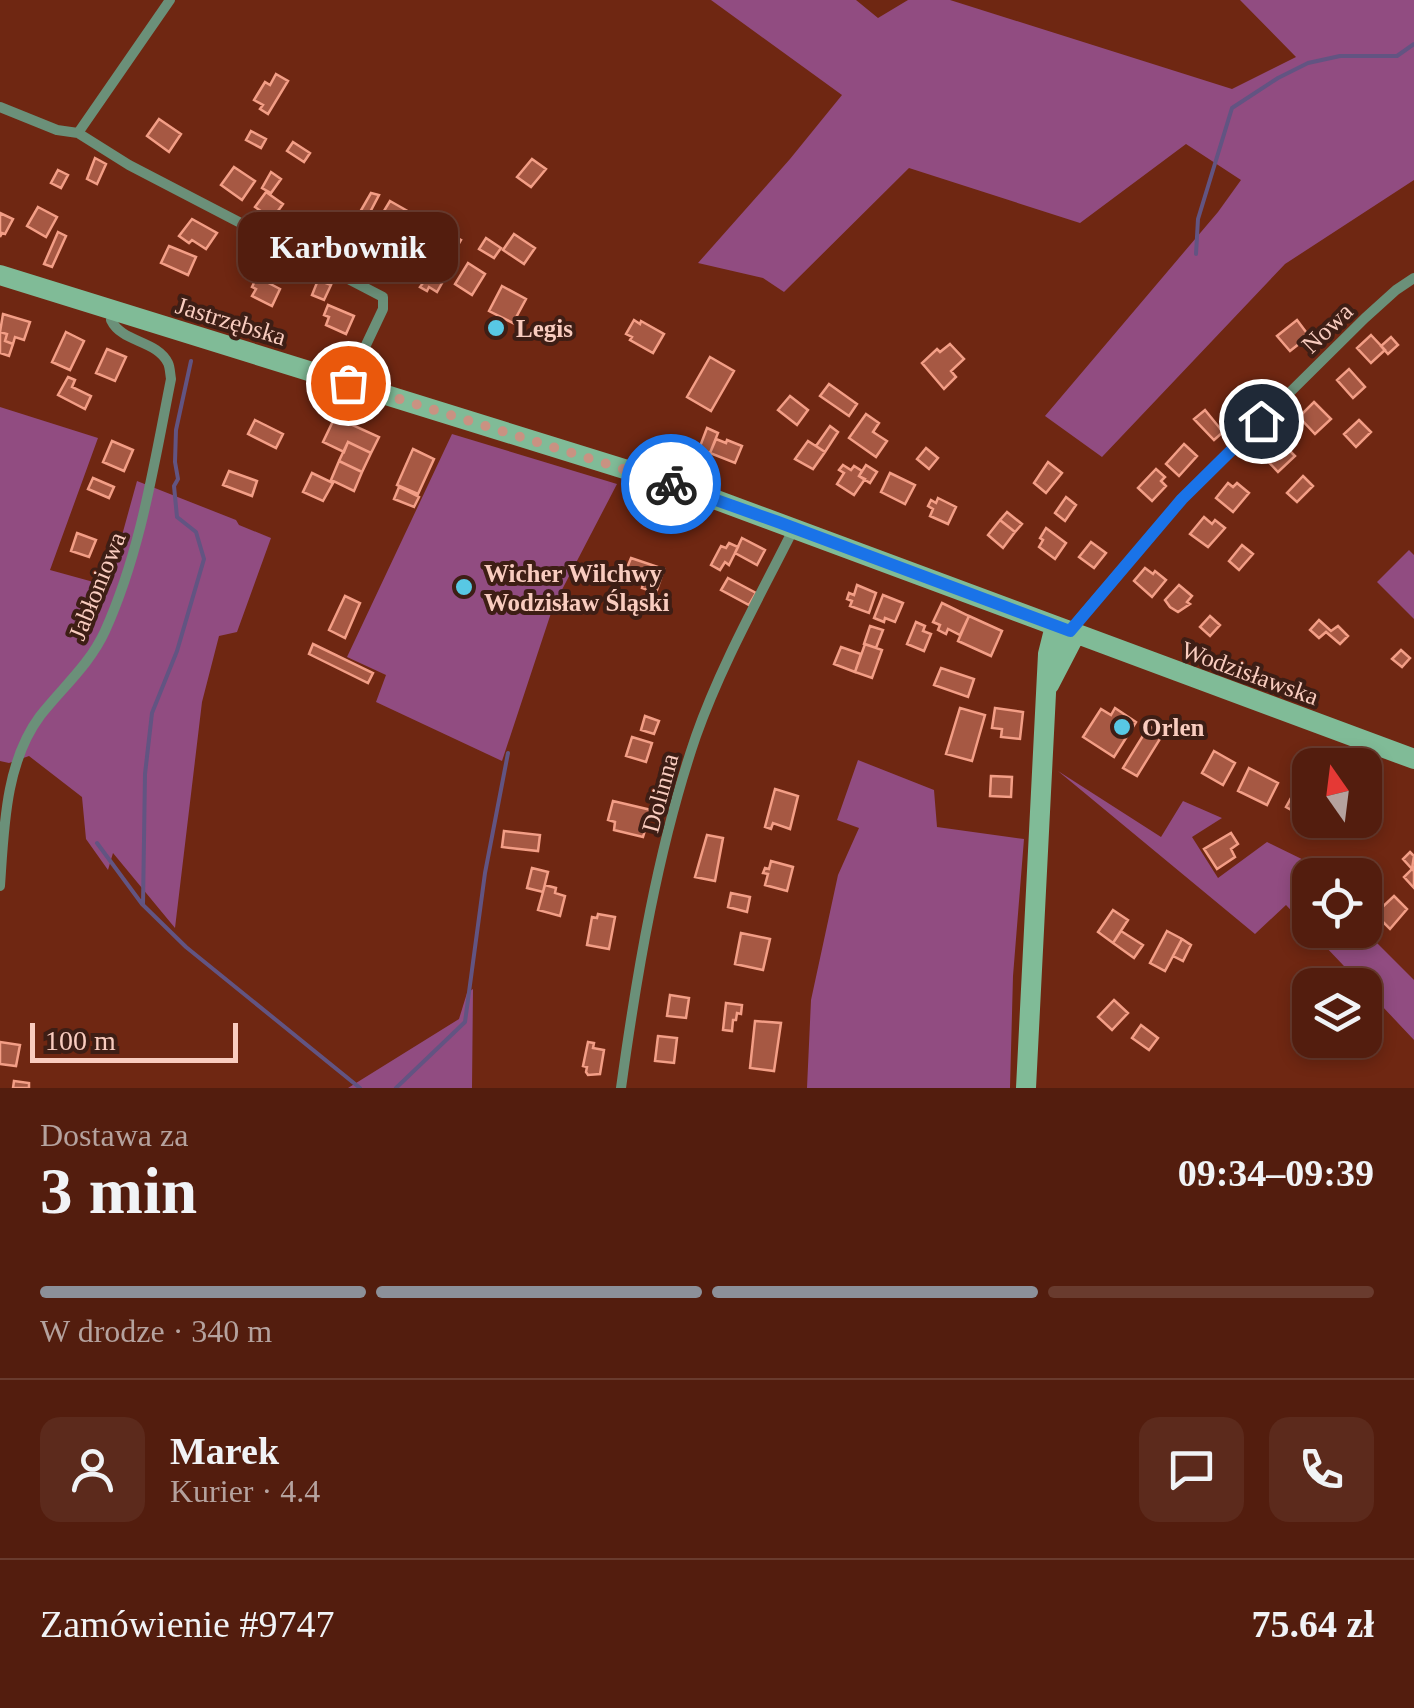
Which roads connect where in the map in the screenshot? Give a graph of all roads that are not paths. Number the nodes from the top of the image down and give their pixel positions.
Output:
1 (170, 0) edge
2 (0, 107) edge
3 (78, 133) junction
4 (0, 275) edge
5 (1414, 278) edge
6 (114, 310) junction
7 (348, 383) junction
8 (794, 527) junction
9 (1067, 630) junction
10 (1414, 760) edge
11 (0, 886) edge
12 (621, 1088) edge
13 (1026, 1088) edge

1 - 3 street
2 - 3 street
3 - 7 street
4 - 6 main road, Jastrzębska
5 - 9 street, Nowa
6 - 7 main road, Jastrzębska
6 - 11 street, Jabłoniowa
7 - 8 main road, Jastrzębska
8 - 9 main road, Jastrzębska
8 - 12 street, Dolinna
9 - 10 main road, Wodzisławska
9 - 13 main road

